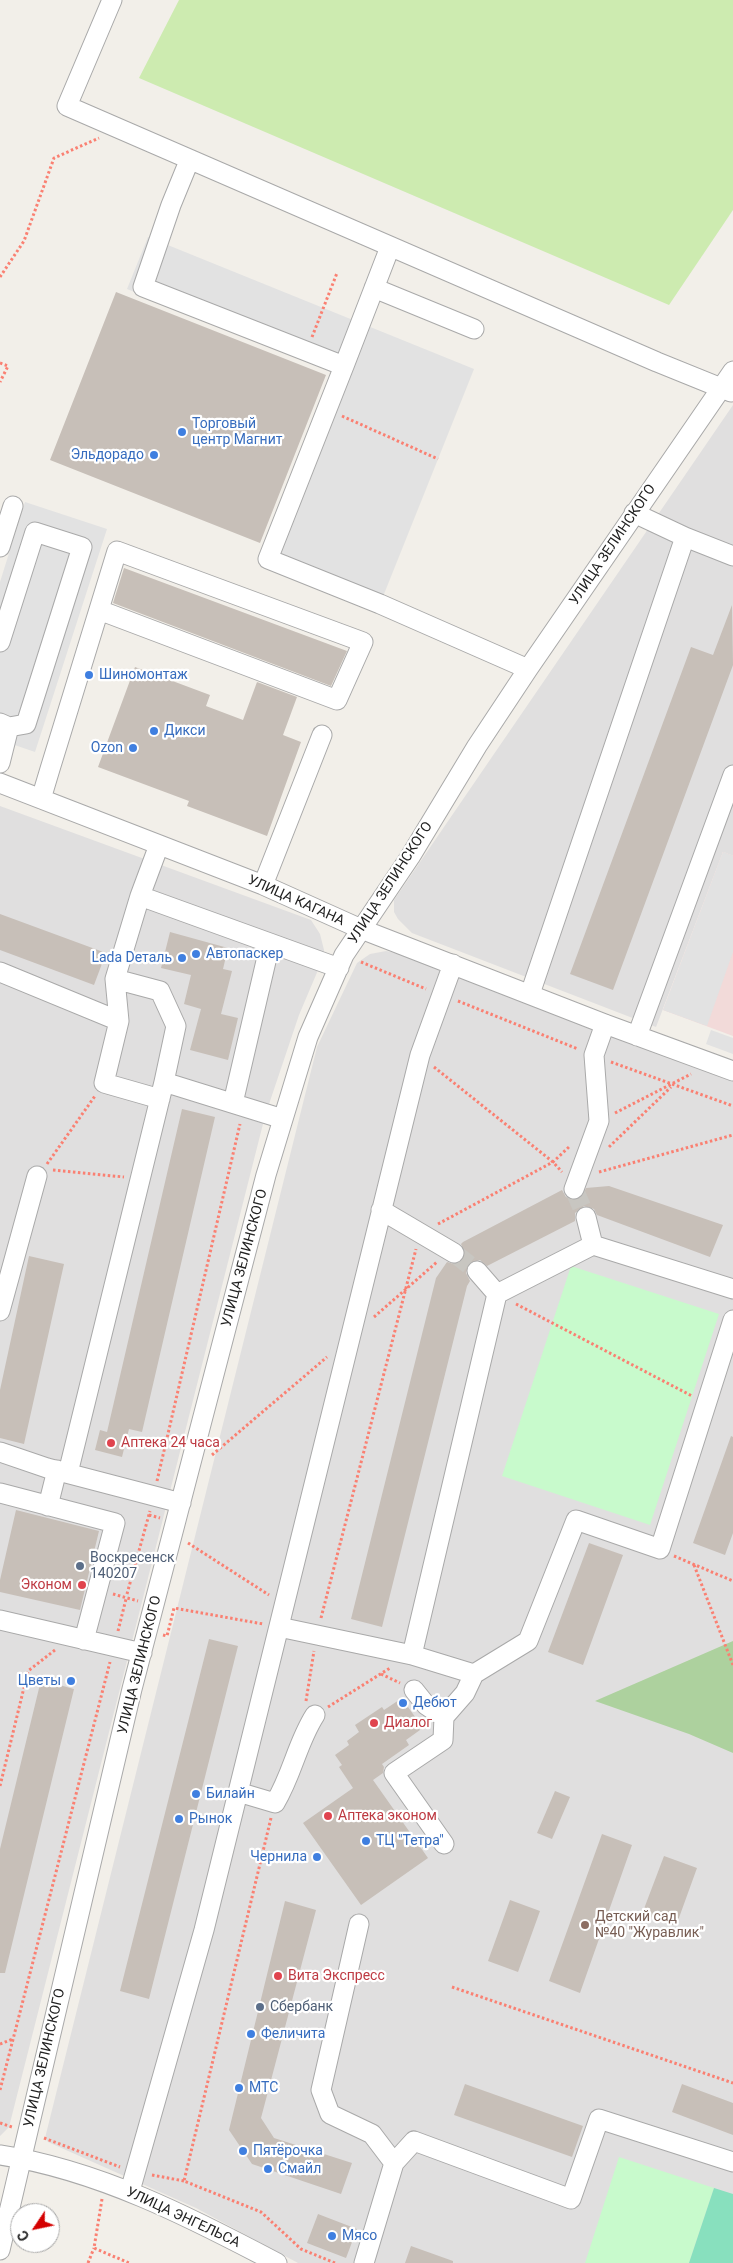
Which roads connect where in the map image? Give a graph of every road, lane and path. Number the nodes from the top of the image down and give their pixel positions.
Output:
1 (112, 0) edge
2 (120, 129) junction
3 (189, 161) junction
4 (390, 247) junction
5 (337, 273) dead end
6 (0, 277) edge
7 (374, 288) junction
8 (474, 329) dead end
9 (306, 351) junction
10 (0, 363) edge
11 (344, 366) junction
12 (733, 371) edge
13 (0, 382) edge
14 (726, 390) edge
15 (327, 409) junction
16 (438, 459) dead end
17 (13, 506) dead end
18 (634, 513) junction
19 (685, 537) junction
20 (0, 547) edge
21 (733, 556) edge
22 (99, 610) junction
23 (0, 642) edge
24 (528, 669) junction
25 (4, 725) edge
26 (322, 735) dead end
27 (0, 763) edge
28 (733, 775) edge
29 (0, 783) edge
30 (41, 799) junction
31 (159, 845) junction
32 (263, 885) junction
33 (140, 896) junction
34 (361, 929) junction
35 (270, 944) junction
36 (341, 962) junction
37 (453, 964) junction
38 (0, 972) edge
39 (115, 979) junction
40 (530, 994) junction
41 (443, 996) junction
42 (119, 1021) junction
43 (605, 1024) junction
44 (637, 1036) junction
45 (594, 1055) junction
46 (420, 1056) junction
47 (733, 1071) edge
48 (691, 1074) dead end
49 (104, 1084) junction
50 (673, 1084) junction
51 (162, 1090) junction
52 (238, 1105) junction
53 (733, 1106) edge
54 (283, 1119) junction
55 (733, 1135) edge
56 (604, 1151) dead end
57 (553, 1162) junction
58 (595, 1173) dead end
59 (37, 1176) dead end
60 (141, 1178) junction
61 (574, 1189) joint
62 (381, 1210) junction
63 (586, 1217) tunnel mouth
64 (420, 1234) junction
65 (594, 1245) junction
66 (452, 1252) joint
67 (477, 1271) tunnel mouth
68 (733, 1289) edge
69 (406, 1290) junction
70 (497, 1294) junction
71 (0, 1310) edge
72 (371, 1320) dead end
73 (733, 1320) edge
74 (328, 1356) dead end
75 (693, 1397) dead end
76 (212, 1455) dead end
77 (1, 1458) edge
78 (63, 1472) junction
79 (0, 1493) edge
80 (153, 1498) junction
81 (181, 1503) junction
82 (48, 1506) junction
83 (188, 1542) dead end
84 (660, 1549) junction
85 (694, 1565) junction
86 (733, 1581) edge
87 (126, 1597) junction
88 (135, 1600) dead end
89 (284, 1604) junction
90 (0, 1620) edge
91 (279, 1627) junction
92 (157, 1633) dead end
93 (317, 1635) junction
94 (78, 1638) junction
95 (114, 1647) junction
96 (142, 1653) junction
97 (412, 1655) junction
98 (312, 1661) dead end
99 (733, 1665) edge
100 (380, 1674) dead end
101 (474, 1674) junction
102 (414, 1690) dead end
103 (315, 1715) junction
104 (444, 1717) junction
105 (0, 1786) edge
106 (238, 1792) junction
107 (274, 1803) junction
108 (444, 1844) dead end
109 (359, 1924) dead end
110 (452, 1987) dead end
111 (13, 2038) junction
112 (0, 2044) edge
113 (733, 2083) edge
114 (0, 2090) edge
115 (0, 2123) edge
116 (28, 2132) junction
117 (0, 2155) edge
118 (21, 2158) junction
119 (733, 2162) edge
120 (394, 2163) junction
121 (135, 2172) junction
122 (184, 2181) junction
123 (104, 2183) junction
124 (130, 2191) junction
125 (94, 2248) junction
126 (0, 2250) edge
127 (88, 2263) edge
128 (129, 2263) edge
129 (277, 2263) edge
130 (334, 2263) edge
131 (364, 2263) edge

1 - 2 street
2 - 3 street
2 - 6 path
3 - 4 street
3 - 9 street
4 - 7 street
4 - 14 street
5 - 9 path
7 - 8 street
7 - 11 street
9 - 11 street
10 - 13 path
11 - 15 street
12 - 14 street, УЛИЦА ЗЕЛИНСКОГО
14 - 18 street, УЛИЦА ЗЕЛИНСКОГО
15 - 16 path
15 - 24 street
17 - 20 street
18 - 19 street
18 - 24 street, УЛИЦА ЗЕЛИНСКОГО
19 - 21 street
19 - 40 street
22 - 22 street
22 - 30 street
23 - 25 street
24 - 34 street, УЛИЦА ЗЕЛИНСКОГО
25 - 27 street
26 - 32 street
28 - 44 street
29 - 30 street, УЛИЦА КАГАНА
30 - 31 street, УЛИЦА КАГАНА
31 - 32 street, УЛИЦА КАГАНА
31 - 33 street
32 - 34 street, УЛИЦА КАГАНА
33 - 35 street
33 - 39 street
34 - 36 street, УЛИЦА ЗЕЛИНСКОГО
34 - 37 street, УЛИЦА КАГАНА
35 - 36 street
35 - 52 street
36 - 41 path
36 - 54 street, УЛИЦА ЗЕЛИНСКОГО
37 - 40 street, УЛИЦА КАГАНА
37 - 41 street
38 - 42 street
39 - 42 street
39 - 51 street
40 - 43 street, УЛИЦА КАГАНА
41 - 45 path
41 - 46 street
42 - 49 street
43 - 44 street, УЛИЦА КАГАНА
43 - 45 street
44 - 47 street, УЛИЦА КАГАНА
45 - 50 path
45 - 61 street
46 - 57 path
46 - 62 street
48 - 50 path
49 - 51 street
49 - 60 path
50 - 53 path
50 - 56 path
51 - 52 street
51 - 60 street
52 - 54 street
52 - 80 path
54 - 81 street, УЛИЦА ЗЕЛИНСКОГО
55 - 58 path
57 - 61 path
57 - 64 path
59 - 71 street
60 - 78 street
62 - 64 street
62 - 89 street
63 - 65 street
64 - 66 street
64 - 69 path
65 - 68 street
65 - 70 street
66 - 69 path
67 - 70 street
69 - 72 path
69 - 93 path
70 - 75 path
70 - 97 street
73 - 84 street
74 - 76 path
77 - 78 street
78 - 80 street
78 - 82 street
79 - 82 street
80 - 81 street
80 - 87 path
81 - 96 street, УЛИЦА ЗЕЛИНСКОГО
82 - 94 street
83 - 89 path
84 - 85 path
84 - 101 street
85 - 86 path
85 - 99 path
87 - 88 path
87 - 95 path
89 - 91 street
90 - 94 street
91 - 92 path
91 - 93 street
91 - 106 street
93 - 97 street
94 - 95 street
94 - 105 path
95 - 96 street
95 - 111 path
96 - 116 street, УЛИЦА ЗЕЛИНСКОГО
97 - 101 street
98 - 103 path
100 - 103 path
101 - 104 street
102 - 104 street
103 - 107 street
104 - 108 street
106 - 107 street
106 - 121 street
107 - 122 path
109 - 120 street
110 - 113 path
111 - 112 path
111 - 114 path
115 - 116 path
116 - 118 street, УЛИЦА ЗЕЛИНСКОГО
116 - 121 path
117 - 118 street, УЛИЦА ЭНГЕЛЬСА
118 - 123 street, УЛИЦА ЭНГЕЛЬСА
118 - 126 street, УЛИЦА ЗЕЛИНСКОГО
119 - 120 street
120 - 131 street
121 - 122 path
121 - 124 street
122 - 130 path
123 - 124 street, УЛИЦА ЭНГЕЛЬСА
123 - 125 path
124 - 129 street, УЛИЦА ЭНГЕЛЬСА
125 - 127 path
125 - 128 path

